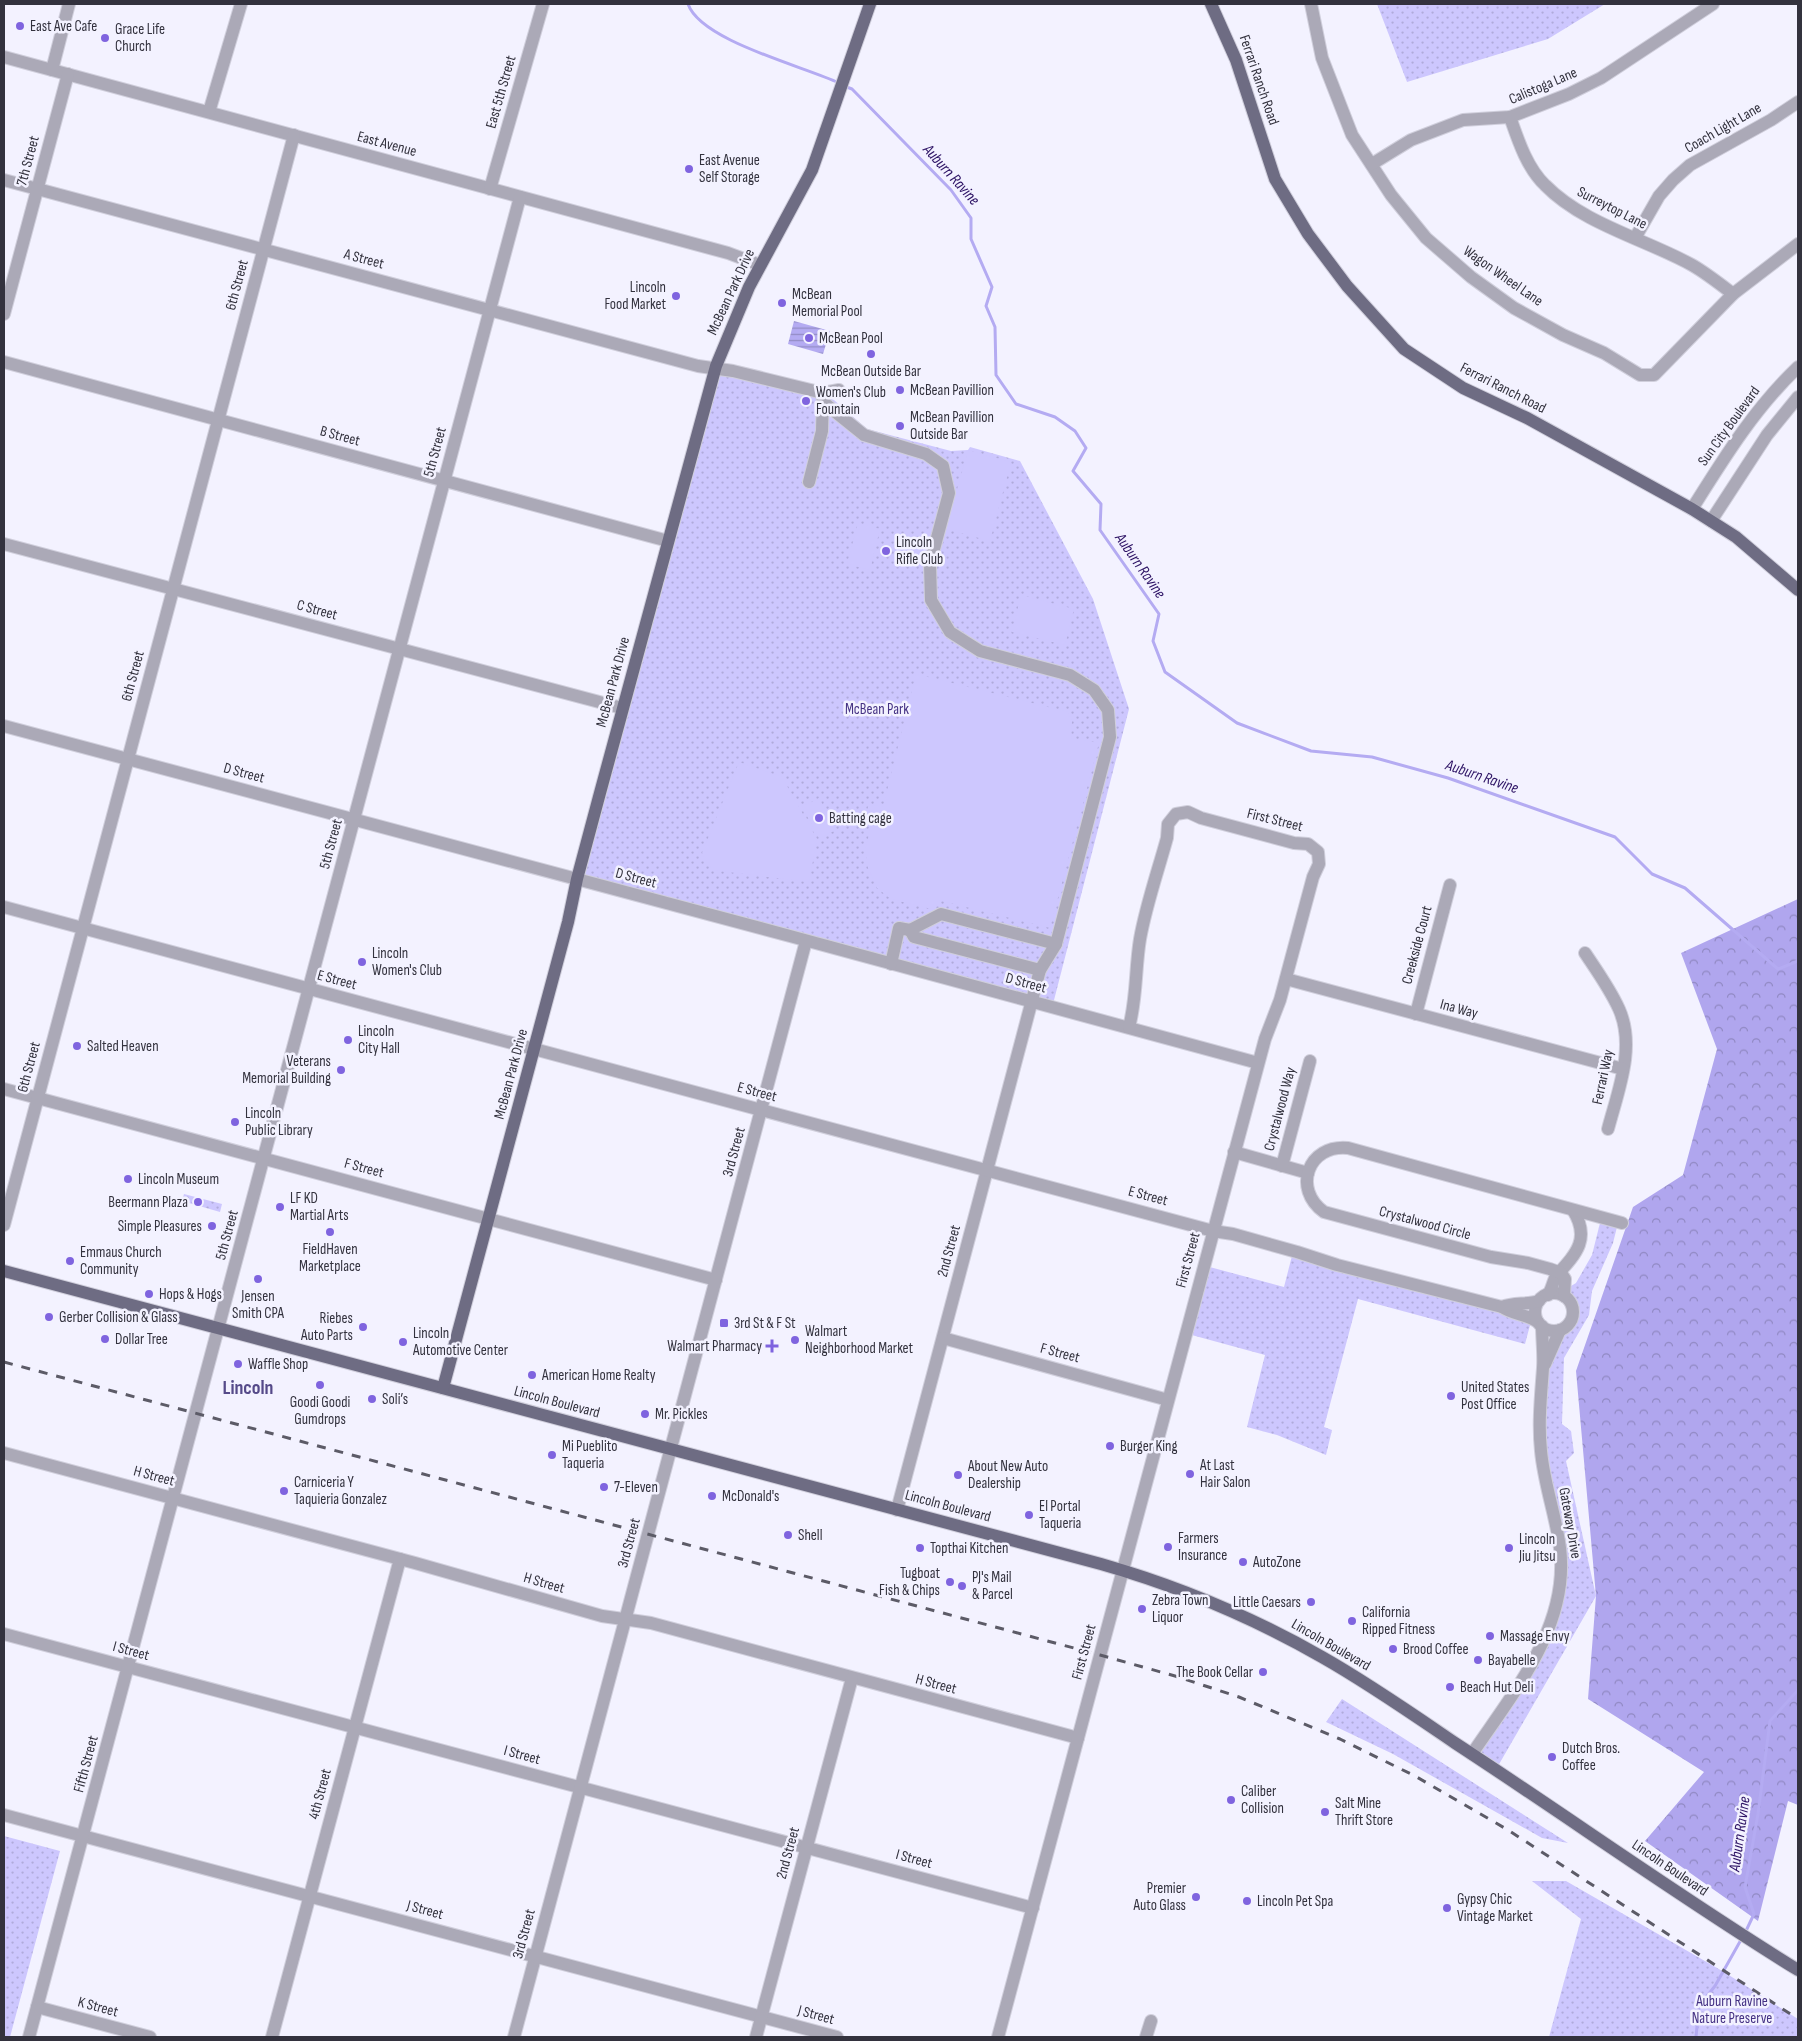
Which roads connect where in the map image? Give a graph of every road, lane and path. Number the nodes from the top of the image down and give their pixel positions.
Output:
1 (69, 4) edge
2 (241, 4) edge
3 (543, 4) edge
4 (870, 4) edge
5 (1212, 4) edge
6 (1310, 4) edge
7 (1713, 4) edge
8 (4, 57) edge
9 (52, 70) junction
10 (68, 74) junction
11 (1798, 102) edge
12 (209, 112) junction
13 (1510, 118) junction
14 (294, 135) junction
15 (1372, 164) junction
16 (4, 180) edge
17 (37, 189) junction
18 (490, 189) junction
19 (520, 197) junction
20 (1636, 238) junction
21 (1798, 244) edge
22 (263, 249) junction
23 (760, 265) junction
24 (1733, 294) junction
25 (490, 310) junction
26 (4, 314) edge
27 (4, 362) edge
28 (1798, 367) edge
29 (716, 368) junction
30 (839, 390) dead end
31 (823, 397) junction
32 (1798, 397) edge
33 (218, 420) junction
34 (444, 480) junction
35 (809, 482) dead end
36 (1692, 509) junction
37 (1711, 521) junction
38 (668, 540) junction
39 (4, 544) edge
40 (173, 589) junction
41 (1798, 590) edge
42 (399, 649) junction
43 (622, 708) junction
44 (4, 726) edge
45 (128, 759) junction
46 (354, 819) junction
47 (577, 879) junction
48 (1450, 884) dead end
49 (4, 907) edge
50 (83, 929) junction
51 (910, 930) junction
52 (806, 941) junction
53 (1056, 944) junction
54 (1585, 953) dead end
55 (891, 964) junction
56 (1040, 970) junction
57 (1286, 979) junction
58 (309, 989) junction
59 (1032, 1002) junction
60 (1416, 1014) junction
61 (1129, 1027) junction
62 (534, 1049) junction
63 (1310, 1061) dead end
64 (1258, 1063) junction
65 (1623, 1069) junction
66 (4, 1089) edge
67 (38, 1098) junction
68 (762, 1110) junction
69 (1608, 1129) dead end
70 (1234, 1152) junction
71 (264, 1158) junction
72 (1282, 1166) junction
73 (987, 1170) junction
74 (1308, 1173) junction
75 (1573, 1210) junction
76 (489, 1219) junction
77 (1622, 1223) dead end
78 (4, 1225) edge
79 (1213, 1231) junction
80 (4, 1271) edge
81 (1561, 1273) junction
82 (716, 1280) junction
83 (1564, 1296) junction
84 (1544, 1298) junction
85 (1502, 1307) junction
86 (1540, 1324) junction
87 (219, 1328) junction
88 (1560, 1330) junction
89 (943, 1338) junction
90 (1544, 1366) junction
91 (444, 1388) junction
92 (1168, 1400) junction
93 (671, 1449) junction
94 (4, 1453) edge
95 (172, 1498) junction
96 (898, 1510) junction
97 (400, 1558) junction
98 (1122, 1570) junction
99 (625, 1620) junction
100 (4, 1634) edge
101 (128, 1667) junction
102 (852, 1678) junction
103 (354, 1727) junction
104 (1078, 1738) junction
105 (1472, 1754) junction
106 (580, 1787) junction
107 (4, 1815) edge
108 (83, 1836) junction
109 (807, 1848) junction
110 (309, 1896) junction
111 (1033, 1908) junction
112 (535, 1957) junction
113 (1798, 1970) edge
114 (37, 2007) junction
115 (762, 2017) junction
116 (1151, 2020) dead end
117 (29, 2037) edge
118 (150, 2037) edge
119 (272, 2037) edge
120 (514, 2037) edge
121 (756, 2037) edge
122 (837, 2037) edge
123 (998, 2037) edge
124 (1146, 2037) edge

1 - 9 street
2 - 12 street
3 - 18 street, East 5th Street
4 - 23 main road, McBean Park Drive
5 - 36 main road, Ferrari Ranch Road
6 - 15 street, Wagon Wheel Lane
7 - 13 street, Calistoga Lane
8 - 9 street, East Avenue
9 - 10 street, East Avenue
10 - 12 street, East Avenue
10 - 17 street, 7th Street
11 - 20 street, Coach Light Lane
12 - 14 street, East Avenue
13 - 15 street, Calistoga Lane
13 - 20 street, Surreytop Lane
14 - 18 street, East Avenue
14 - 22 street, 6th Street
15 - 24 street, Wagon Wheel Lane
16 - 17 street, A Street
17 - 22 street, A Street
17 - 26 street, 7th Street
18 - 19 street, East Avenue
19 - 23 street, East Avenue
19 - 25 street, 5th Street
20 - 24 street, Surreytop Lane
21 - 24 street, Wagon Wheel Lane
22 - 25 street, A Street
22 - 33 street, 6th Street
23 - 29 main road, McBean Park Drive
25 - 29 street, A Street
25 - 34 street, 5th Street
27 - 33 street, B Street
28 - 36 street, Sun City Boulevard
29 - 31 street, A Street
29 - 38 main road, McBean Park Drive
30 - 31 street
31 - 35 street
31 - 53 street, 2nd Street
32 - 37 street
33 - 34 street, B Street
33 - 40 street, 6th Street
34 - 38 street, B Street
34 - 42 street, 5th Street
36 - 37 main road, Ferrari Ranch Road
37 - 41 main road, Ferrari Ranch Road
38 - 43 main road, McBean Park Drive
39 - 40 street, C Street
40 - 42 street, C Street
40 - 45 street, 6th Street
42 - 43 street, C Street
42 - 46 street, 5th Street
43 - 47 main road, McBean Park Drive
44 - 45 street, D Street
45 - 46 street, D Street
45 - 50 street, 6th Street
46 - 47 street, D Street
46 - 58 street, 5th Street
47 - 52 street, D Street
47 - 62 main road, McBean Park Drive
48 - 60 street, Creekside Court
49 - 50 street, E Street
50 - 58 street, E Street
50 - 67 street, 6th Street
51 - 53 street
51 - 55 street
51 - 56 street
52 - 55 street, D Street
52 - 68 street, 3rd Street
53 - 56 street, 2nd Street
54 - 65 street, Ferrari Way
55 - 59 street, D Street
56 - 59 street, 2nd Street
57 - 60 street, Ina Way
57 - 61 street, First Street
57 - 64 street, First Street
58 - 62 street, E Street
58 - 71 street, 5th Street
59 - 61 street, D Street
59 - 73 street, 2nd Street
60 - 65 street, Ina Way
61 - 64 street, D Street
62 - 68 street, E Street
62 - 76 main road, McBean Park Drive
63 - 72 street, Crystalwood Way
64 - 70 street, First Street
65 - 69 street, Ferrari Way
66 - 67 street, F Street
67 - 71 street, F Street
67 - 78 street, 6th Street
68 - 73 street, E Street
68 - 82 street, 3rd Street
70 - 72 street
70 - 79 street, First Street
71 - 76 street, F Street
71 - 87 street, 5th Street
72 - 74 street
73 - 79 street, E Street
73 - 89 street, 2nd Street
74 - 75 street
74 - 81 street, Crystalwood Circle
75 - 77 street
75 - 81 street
76 - 82 street, F Street
76 - 91 main road, McBean Park Drive
79 - 85 street, E Street
79 - 92 street, First Street
80 - 87 main road, Lincoln Boulevard
81 - 83 street
81 - 84 street
82 - 93 street, 3rd Street
83 - 84 street
83 - 88 street
84 - 85 street, E Street
84 - 86 street
85 - 86 street, E Street
86 - 88 street
86 - 90 street, Gateway Drive
87 - 91 main road, Lincoln Boulevard
87 - 95 street, 5th Street
88 - 90 street, Gateway Drive
89 - 92 street, F Street
89 - 96 street, 2nd Street
90 - 105 street, Gateway Drive
91 - 93 main road, Lincoln Boulevard
92 - 98 street, First Street
93 - 96 main road, Lincoln Boulevard
93 - 99 street, 3rd Street
94 - 95 street, H Street
95 - 97 street, H Street
95 - 101 street, Fifth Street
96 - 98 main road, Lincoln Boulevard
97 - 99 street, H Street
97 - 103 street, 4th Street
98 - 104 street, First Street
98 - 105 main road, Lincoln Boulevard
99 - 102 street, H Street
99 - 106 street, 3rd Street
100 - 101 street, I Street
101 - 103 street, I Street
101 - 108 street, Fifth Street
102 - 104 street, H Street
102 - 109 street, 2nd Street
103 - 106 street, I Street
103 - 110 street, 4th Street
104 - 111 street, First Street
105 - 113 main road, Lincoln Boulevard
106 - 109 street, I Street
106 - 112 street, 3rd Street
107 - 108 street, J Street
108 - 110 street, J Street
108 - 114 street, Fifth Street
109 - 111 street, I Street
109 - 115 street, 2nd Street
110 - 112 street, J Street
110 - 119 street, 4th Street
111 - 123 street, First Street
112 - 115 street, J Street
112 - 120 street, 3rd Street
114 - 117 street, Fifth Street
114 - 118 street, K Street
115 - 121 street, 2nd Street
115 - 122 street, J Street
116 - 124 street

